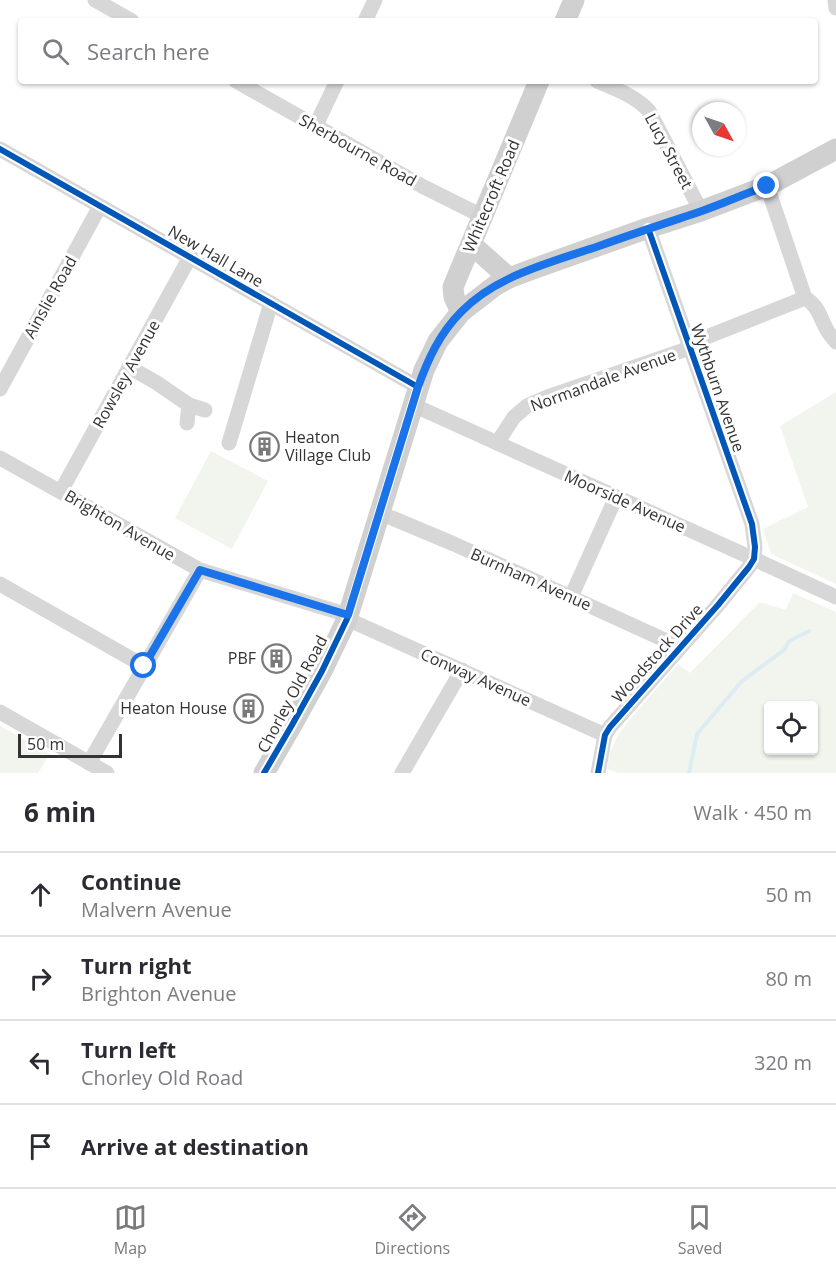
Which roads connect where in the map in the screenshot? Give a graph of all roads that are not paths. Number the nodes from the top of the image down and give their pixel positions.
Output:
1 (95, 0) edge
2 (375, 0) edge
3 (574, 0) edge
4 (835, 0) edge
5 (836, 8) edge
6 (127, 18) edge
7 (366, 18) edge
8 (566, 18) edge
9 (241, 84) edge
10 (336, 84) edge
11 (538, 84) edge
12 (604, 84) edge
13 (315, 127) junction
14 (0, 149) edge
15 (836, 149) edge
16 (767, 186) junction
17 (100, 206) junction
18 (701, 212) junction
19 (483, 216) junction
20 (648, 228) junction
21 (471, 244) junction
22 (190, 257) junction
23 (509, 278) junction
24 (805, 298) junction
25 (271, 303) junction
26 (461, 312) junction
27 (836, 342) edge
28 (689, 346) junction
29 (129, 367) junction
30 (0, 389) edge
31 (415, 396) junction
32 (189, 405) junction
33 (205, 410) dead end
34 (187, 423) dead end
35 (229, 443) dead end
36 (497, 443) junction
37 (0, 458) edge
38 (61, 491) junction
39 (616, 497) junction
40 (380, 514) junction
41 (754, 559) junction
42 (200, 570) junction
43 (0, 584) edge
44 (572, 597) junction
45 (836, 597) edge
46 (347, 617) junction
47 (680, 647) junction
48 (144, 666) junction
49 (462, 670) junction
50 (0, 712) edge
51 (606, 735) junction
52 (89, 763) junction
53 (107, 773) edge
54 (264, 773) edge
55 (402, 773) edge
56 (598, 773) edge

1 - 6 street
2 - 7 street
3 - 8 main road
4 - 5 street
9 - 13 street, Sherbourne Road
10 - 13 street
11 - 19 main road, Whitecroft Road
12 - 18 street, Lucy Street
13 - 19 street, Sherbourne Road
14 - 17 street, New Hall Lane
15 - 16 main road, Chorley Old Road
16 - 18 main road, Chorley Old Road
16 - 24 street
17 - 22 street, New Hall Lane
17 - 30 street, Ainslie Road
18 - 20 main road, Chorley Old Road
19 - 21 main road, Whitecroft Road
20 - 23 main road, Chorley Old Road
20 - 28 street, Wythburn Avenue
21 - 23 main road
21 - 26 main road, Whitecroft Road
22 - 25 street, New Hall Lane
22 - 29 street, Rowsley Avenue
23 - 26 main road, Chorley Old Road
24 - 27 street
24 - 28 street, Normandale Avenue
25 - 31 street, New Hall Lane
25 - 35 street
26 - 31 main road, Chorley Old Road
28 - 36 street, Normandale Avenue
28 - 41 street, Wythburn Avenue
29 - 32 street
29 - 38 street, Rowsley Avenue
31 - 36 street, Moorside Avenue
31 - 40 main road, Chorley Old Road
32 - 33 street
32 - 34 street
36 - 39 street, Moorside Avenue
37 - 38 street, Brighton Avenue
38 - 42 street, Brighton Avenue
39 - 41 street, Moorside Avenue
39 - 44 street
40 - 44 street, Burnham Avenue
40 - 46 main road, Chorley Old Road
41 - 45 street, Moorside Avenue
41 - 47 street, Woodstock Drive
42 - 46 street, Brighton Avenue
42 - 48 street
43 - 48 street
44 - 47 street, Burnham Avenue
46 - 49 street, Conway Avenue
46 - 54 main road, Chorley Old Road
47 - 51 street, Woodstock Drive
48 - 52 street
49 - 51 street, Conway Avenue
49 - 55 street
50 - 52 street
51 - 56 street, Woodstock Drive
52 - 53 street

